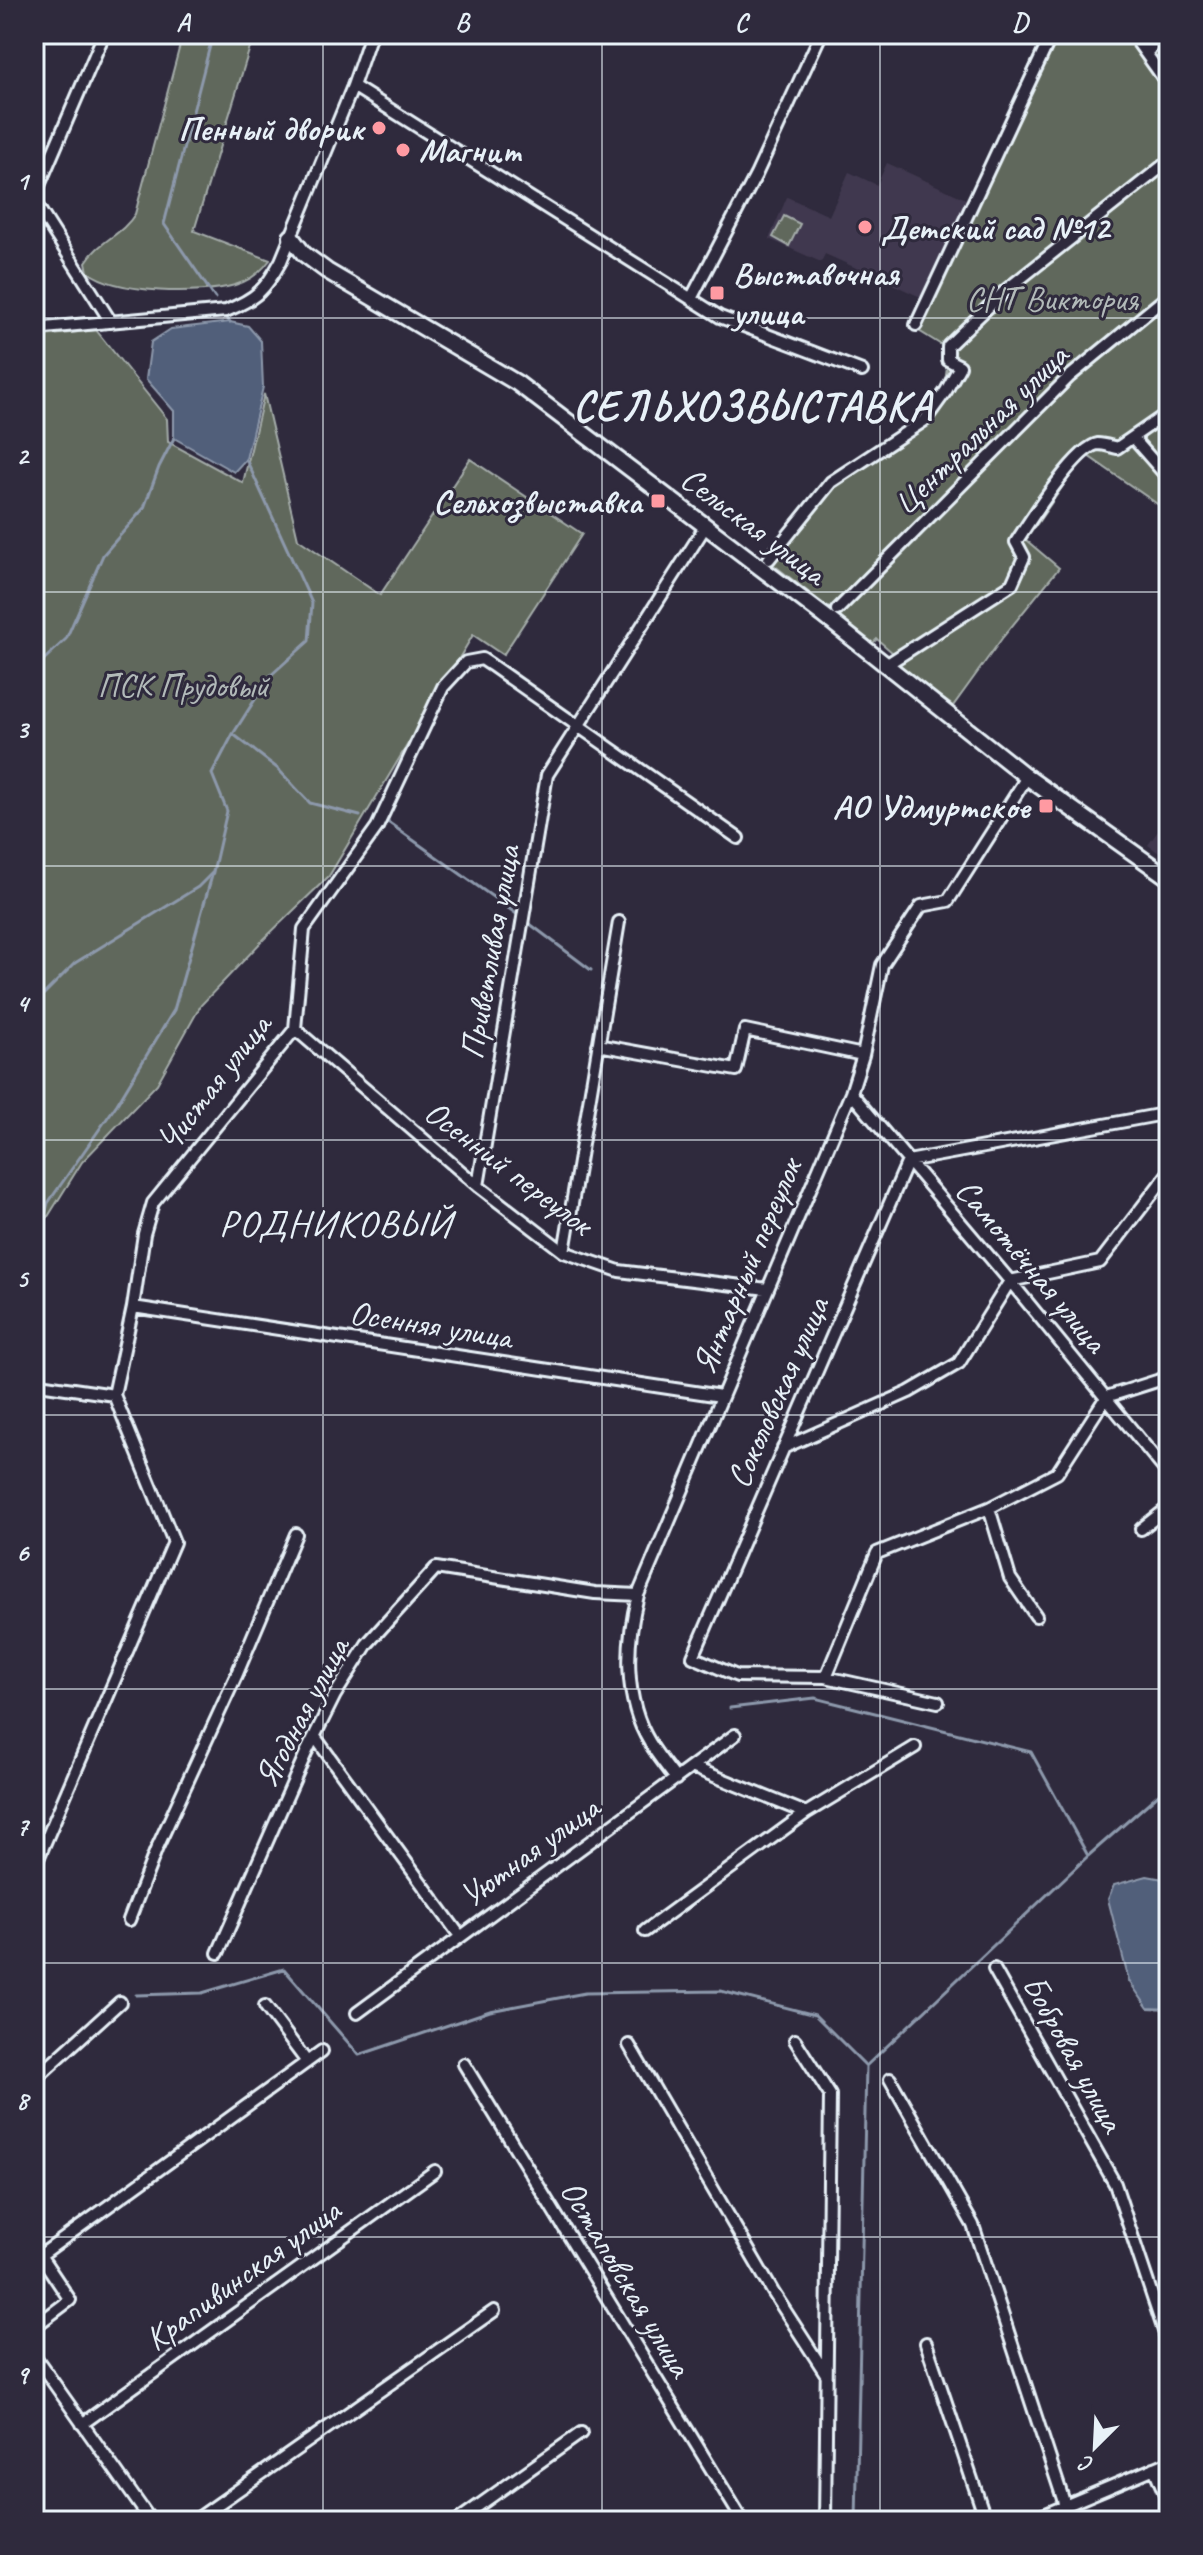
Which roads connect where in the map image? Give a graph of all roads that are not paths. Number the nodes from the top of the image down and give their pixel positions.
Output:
1 (104, 34) edge
2 (371, 34) edge
3 (821, 34) edge
4 (1052, 34) edge
5 (1132, 34) edge
6 (1165, 34) edge
7 (1146, 53) junction
8 (353, 86) junction
9 (1169, 86) edge
10 (1169, 161) edge
11 (34, 199) edge
12 (291, 237) junction
13 (1169, 295) edge
14 (692, 297) junction
15 (111, 322) junction
16 (916, 325) dead end
17 (34, 329) edge
18 (862, 371) dead end
19 (1169, 412) edge
20 (1133, 438) junction
21 (1169, 479) edge
22 (705, 527) junction
23 (769, 559) dead end
24 (837, 610) dead end
25 (886, 665) junction
26 (577, 725) junction
27 (1027, 777) junction
28 (738, 838) dead end
29 (1169, 878) edge
30 (619, 922) dead end
31 (295, 1029) junction
32 (598, 1045) junction
33 (863, 1055) junction
34 (851, 1093) junction
35 (1169, 1113) edge
36 (908, 1161) junction
37 (1169, 1172) edge
38 (478, 1186) junction
39 (564, 1252) junction
40 (1010, 1281) junction
41 (767, 1289) junction
42 (133, 1307) junction
43 (1169, 1377) edge
44 (114, 1395) junction
45 (721, 1396) junction
46 (34, 1397) edge
47 (1106, 1397) junction
48 (783, 1448) junction
49 (1169, 1475) edge
50 (1169, 1507) edge
51 (989, 1508) junction
52 (1141, 1529) dead end
53 (296, 1534) dead end
54 (638, 1595) junction
55 (1036, 1616) dead end
56 (826, 1677) junction
57 (938, 1702) dead end
58 (735, 1735) dead end
59 (315, 1737) junction
60 (915, 1747) dead end
61 (692, 1767) junction
62 (676, 1779) junction
63 (806, 1813) junction
64 (34, 1868) edge
65 (129, 1920) dead end
66 (645, 1931) dead end
67 (460, 1936) junction
68 (218, 1953) dead end
69 (994, 1969) dead end
70 (120, 2002) dead end
71 (265, 2006) dead end
72 (357, 2013) dead end
73 (795, 2040) dead end
74 (629, 2045) dead end
75 (322, 2051) dead end
76 (307, 2062) junction
77 (464, 2064) dead end
78 (890, 2079) dead end
79 (34, 2080) edge
80 (435, 2171) dead end
81 (37, 2251) edge
82 (494, 2311) dead end
83 (34, 2327) edge
84 (926, 2343) dead end
85 (1169, 2346) edge
86 (34, 2355) edge
87 (827, 2376) junction
88 (82, 2424) junction
89 (581, 2433) dead end
90 (1169, 2462) edge
91 (1154, 2468) junction
92 (1169, 2503) edge
93 (1063, 2508) junction
94 (151, 2521) edge
95 (194, 2521) edge
96 (457, 2521) edge
97 (743, 2521) edge
98 (825, 2521) edge
99 (986, 2521) edge
100 (1029, 2521) edge
101 (1067, 2521) edge

1 - 11 street
2 - 8 street
3 - 14 street
4 - 16 street
5 - 7 street
6 - 7 street
7 - 9 street
8 - 12 street
8 - 14 street
10 - 23 street
11 - 15 street
12 - 15 street
12 - 22 street, Сельская улица
13 - 24 street, Центральная улица
14 - 18 street
15 - 17 street
19 - 20 street
20 - 21 street
20 - 25 street
22 - 25 street, Сельская улица
22 - 26 street
25 - 27 street, Сельская улица
26 - 28 street
26 - 31 street, Чистая улица
26 - 38 street, Приветливая улица
27 - 29 street, Сельская улица
27 - 33 street, Янтарный переулок
30 - 32 street
31 - 38 street, Осенний переулок
31 - 42 street, Чистая улица
32 - 33 street
32 - 39 street
33 - 34 street, Янтарный переулок
34 - 36 street, Самотёчная улица
34 - 41 street, Янтарный переулок
35 - 36 street
36 - 40 street, Самотёчная улица
36 - 48 street, Соколовская улица
37 - 40 street
38 - 39 street, Осенний переулок
39 - 41 street, Осенний переулок
40 - 47 street, Самотёчная улица
40 - 48 street
41 - 45 street, Янтарный переулок
42 - 44 street, Чистая улица
42 - 45 street, Осенняя улица
43 - 47 street
44 - 46 street
44 - 64 street
45 - 54 street, Янтарный переулок
47 - 49 street, Самотёчная улица
47 - 51 street
48 - 56 street, Соколовская улица
50 - 52 street
51 - 55 street
51 - 56 street
53 - 65 street
54 - 59 street, Ягодная улица
54 - 62 street, Янтарный переулок
56 - 57 street, Соколовская улица
58 - 61 street, Уютная улица
59 - 67 street
59 - 68 street, Ягодная улица
60 - 63 street
61 - 62 street, Уютная улица
61 - 63 street
62 - 67 street, Уютная улица
63 - 66 street
67 - 72 street, Уютная улица
69 - 85 street, Бобровая улица
70 - 79 street
71 - 76 street
73 - 87 street
74 - 87 street
75 - 76 street
76 - 81 street
77 - 97 street, Остаповская улица
78 - 93 street
80 - 88 street, Крапивинская улица
81 - 83 street
82 - 95 street
84 - 99 street
86 - 88 street
87 - 98 street
88 - 94 street
89 - 96 street
90 - 91 street
91 - 92 street
91 - 93 street
93 - 100 street
93 - 101 street

